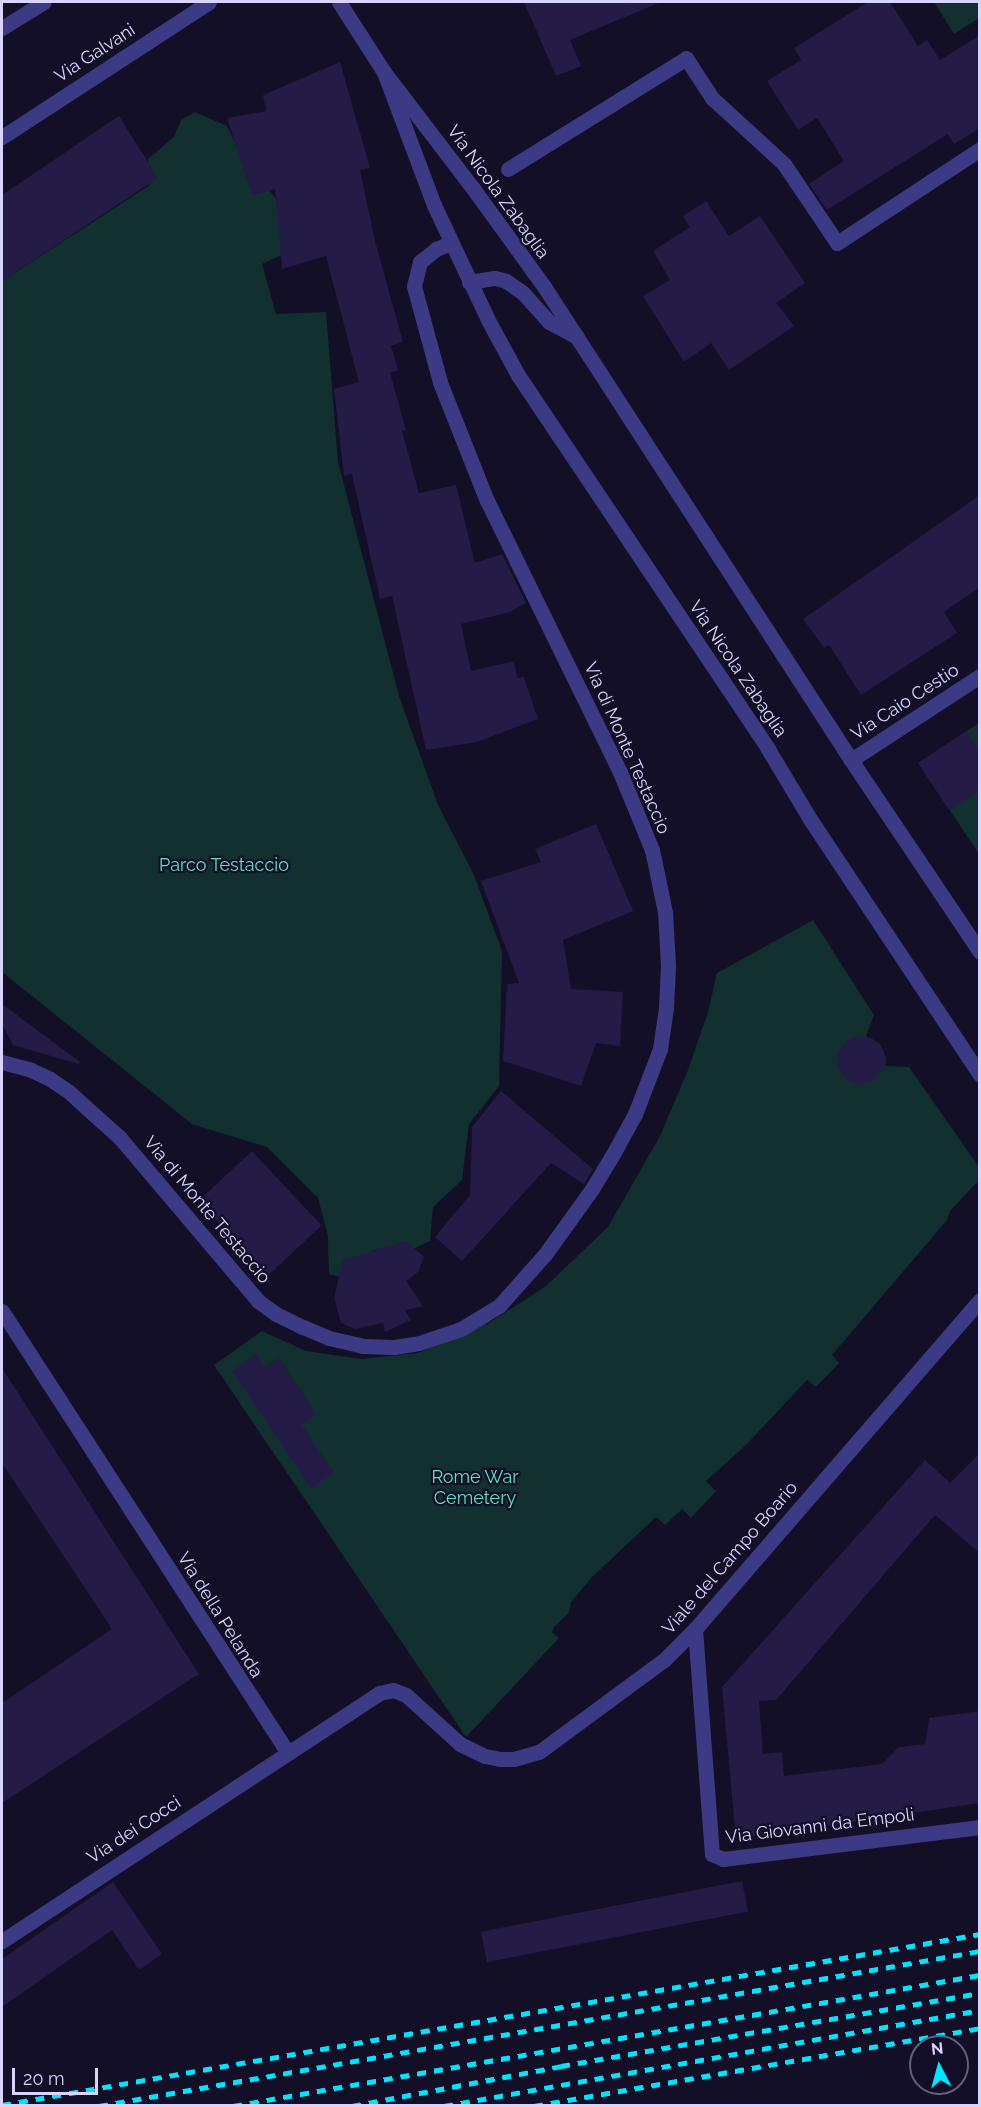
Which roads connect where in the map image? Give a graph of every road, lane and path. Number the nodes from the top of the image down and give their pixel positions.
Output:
1 (44, 2) edge
2 (209, 2) edge
3 (339, 2) edge
4 (2, 28) edge
5 (384, 72) junction
6 (2, 137) edge
7 (980, 149) edge
8 (508, 170) dead end
9 (451, 243) junction
10 (470, 282) junction
11 (577, 337) junction
12 (980, 676) edge
13 (851, 760) junction
14 (980, 952) edge
15 (3, 1064) edge
16 (980, 1075) edge
17 (980, 1300) edge
18 (4, 1315) edge
19 (695, 1629) junction
20 (288, 1753) junction
21 (980, 1827) edge
22 (2, 1941) edge

1 - 4 street
2 - 6 street, Via Galvani
3 - 5 street, Via Nicola Zabaglia
5 - 9 street, Via Nicola Zabaglia
5 - 11 street, Via Nicola Zabaglia
7 - 8 street
9 - 10 street, Via Nicola Zabaglia
9 - 15 street, Via di Monte Testaccio
10 - 11 street, Via Nicola Zabaglia
10 - 16 street, Via Nicola Zabaglia
11 - 13 street, Via Nicola Zabaglia
12 - 13 street, Via Caio Cestio
13 - 14 street, Via Nicola Zabaglia
17 - 19 street, Viale del Campo Boario
18 - 20 street, Via della Pelanda
19 - 20 street, Viale del Campo Boario
19 - 21 street, Via Giovanni da Empoli
20 - 22 street, Via dei Cocci

